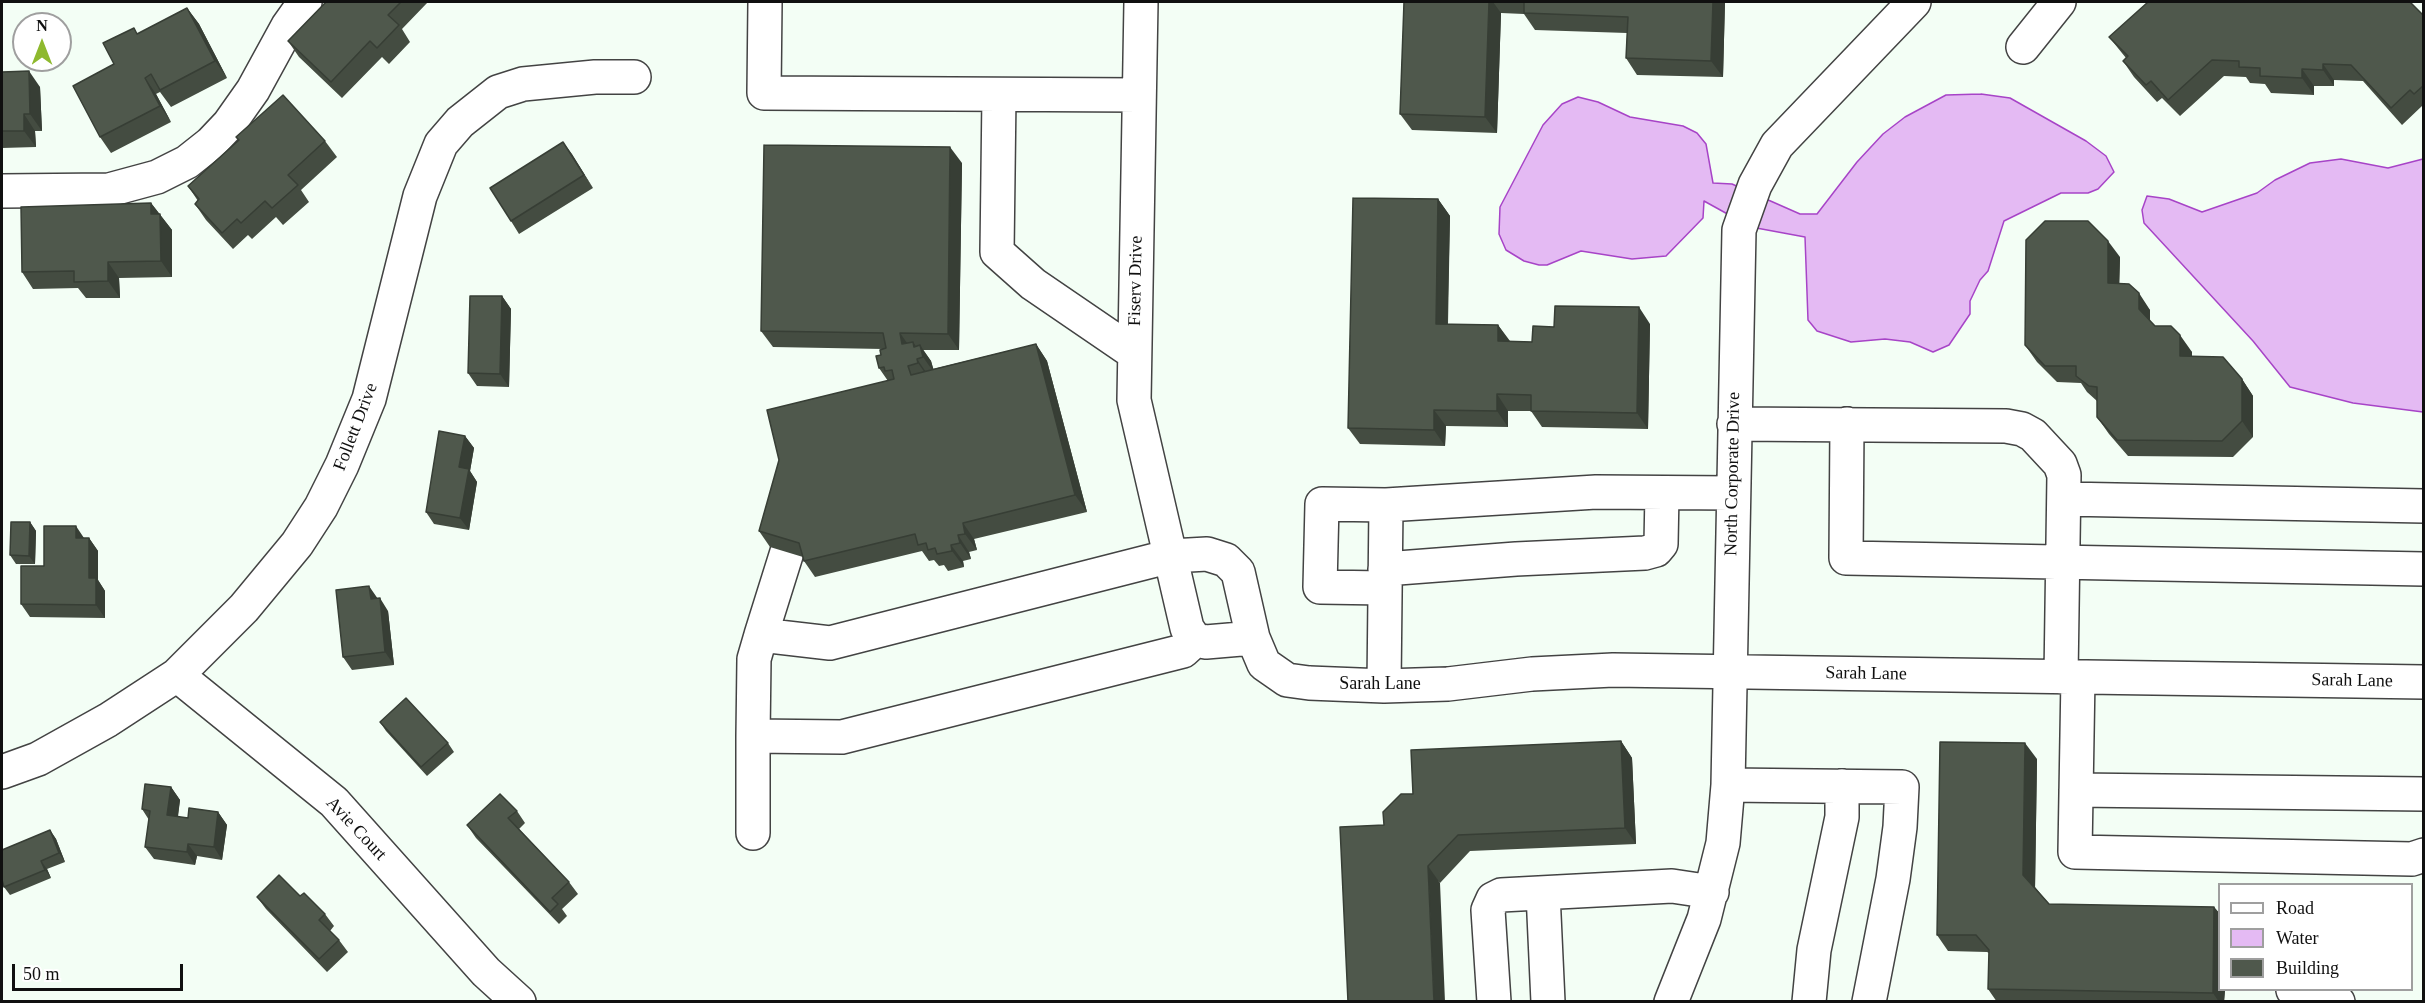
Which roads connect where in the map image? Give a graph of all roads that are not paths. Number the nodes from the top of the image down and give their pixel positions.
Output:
1 (305, 2) edge
2 (765, 2) edge
3 (1141, 2) edge
4 (1914, 2) edge
5 (2060, 2) edge
6 (2023, 47) dead end
7 (634, 77) dead end
8 (999, 95) junction
9 (1139, 95) junction
10 (2, 192) edge
11 (1134, 353) junction
12 (1734, 424) junction
13 (1847, 424) junction
14 (1662, 493) junction
15 (1733, 494) junction
16 (2064, 499) junction
17 (1386, 505) junction
18 (2424, 506) edge
19 (787, 552) edge
20 (1171, 556) junction
21 (2062, 561) junction
22 (2424, 569) edge
23 (1385, 578) junction
24 (761, 635) junction
25 (1253, 638) junction
26 (1195, 640) junction
27 (1730, 672) junction
28 (177, 675) junction
29 (2070, 677) junction
30 (2424, 682) edge
31 (1384, 686) junction
32 (753, 736) junction
33 (3, 766) edge
34 (1728, 785) junction
35 (1842, 786) junction
36 (2076, 790) junction
37 (2424, 794) edge
38 (753, 833) dead end
39 (2424, 855) edge
40 (1712, 892) junction
41 (1543, 893) junction
42 (2296, 991) edge
43 (519, 1002) edge
44 (1494, 1002) edge
45 (1548, 1002) edge
46 (1671, 1002) edge
47 (1809, 1002) edge
48 (1869, 1002) edge
49 (2338, 1002) edge

1 - 10 street
2 - 8 street
3 - 9 street, Fiserv Drive
4 - 12 street, North Corporate Drive
5 - 6 street
7 - 28 street, Follett Drive
8 - 9 street
8 - 11 street
9 - 11 street, Fiserv Drive
11 - 20 street, Fiserv Drive
12 - 13 street
12 - 15 street, North Corporate Drive
13 - 16 street
13 - 21 street
14 - 15 street
14 - 17 street
14 - 23 street
15 - 27 street, North Corporate Drive
16 - 18 street
16 - 21 street
17 - 23 street
17 - 23 street
19 - 24 street
20 - 24 street
20 - 25 street
20 - 26 street, Fiserv Drive
21 - 22 street
21 - 29 street
23 - 31 street
24 - 32 street
25 - 26 street
25 - 31 street, Sarah Lane
26 - 32 street
27 - 29 street, Sarah Lane
27 - 31 street, Sarah Lane
27 - 34 street, North Corporate Drive
28 - 33 street, Follett Drive
28 - 43 street, Avie Court
29 - 30 street, Sarah Lane
29 - 36 street
32 - 38 street
34 - 35 street
34 - 40 street, North Corporate Drive
35 - 47 street
35 - 48 street
36 - 37 street
36 - 39 street
40 - 41 street
40 - 46 street, North Corporate Drive
41 - 44 street
41 - 45 street
42 - 49 street

